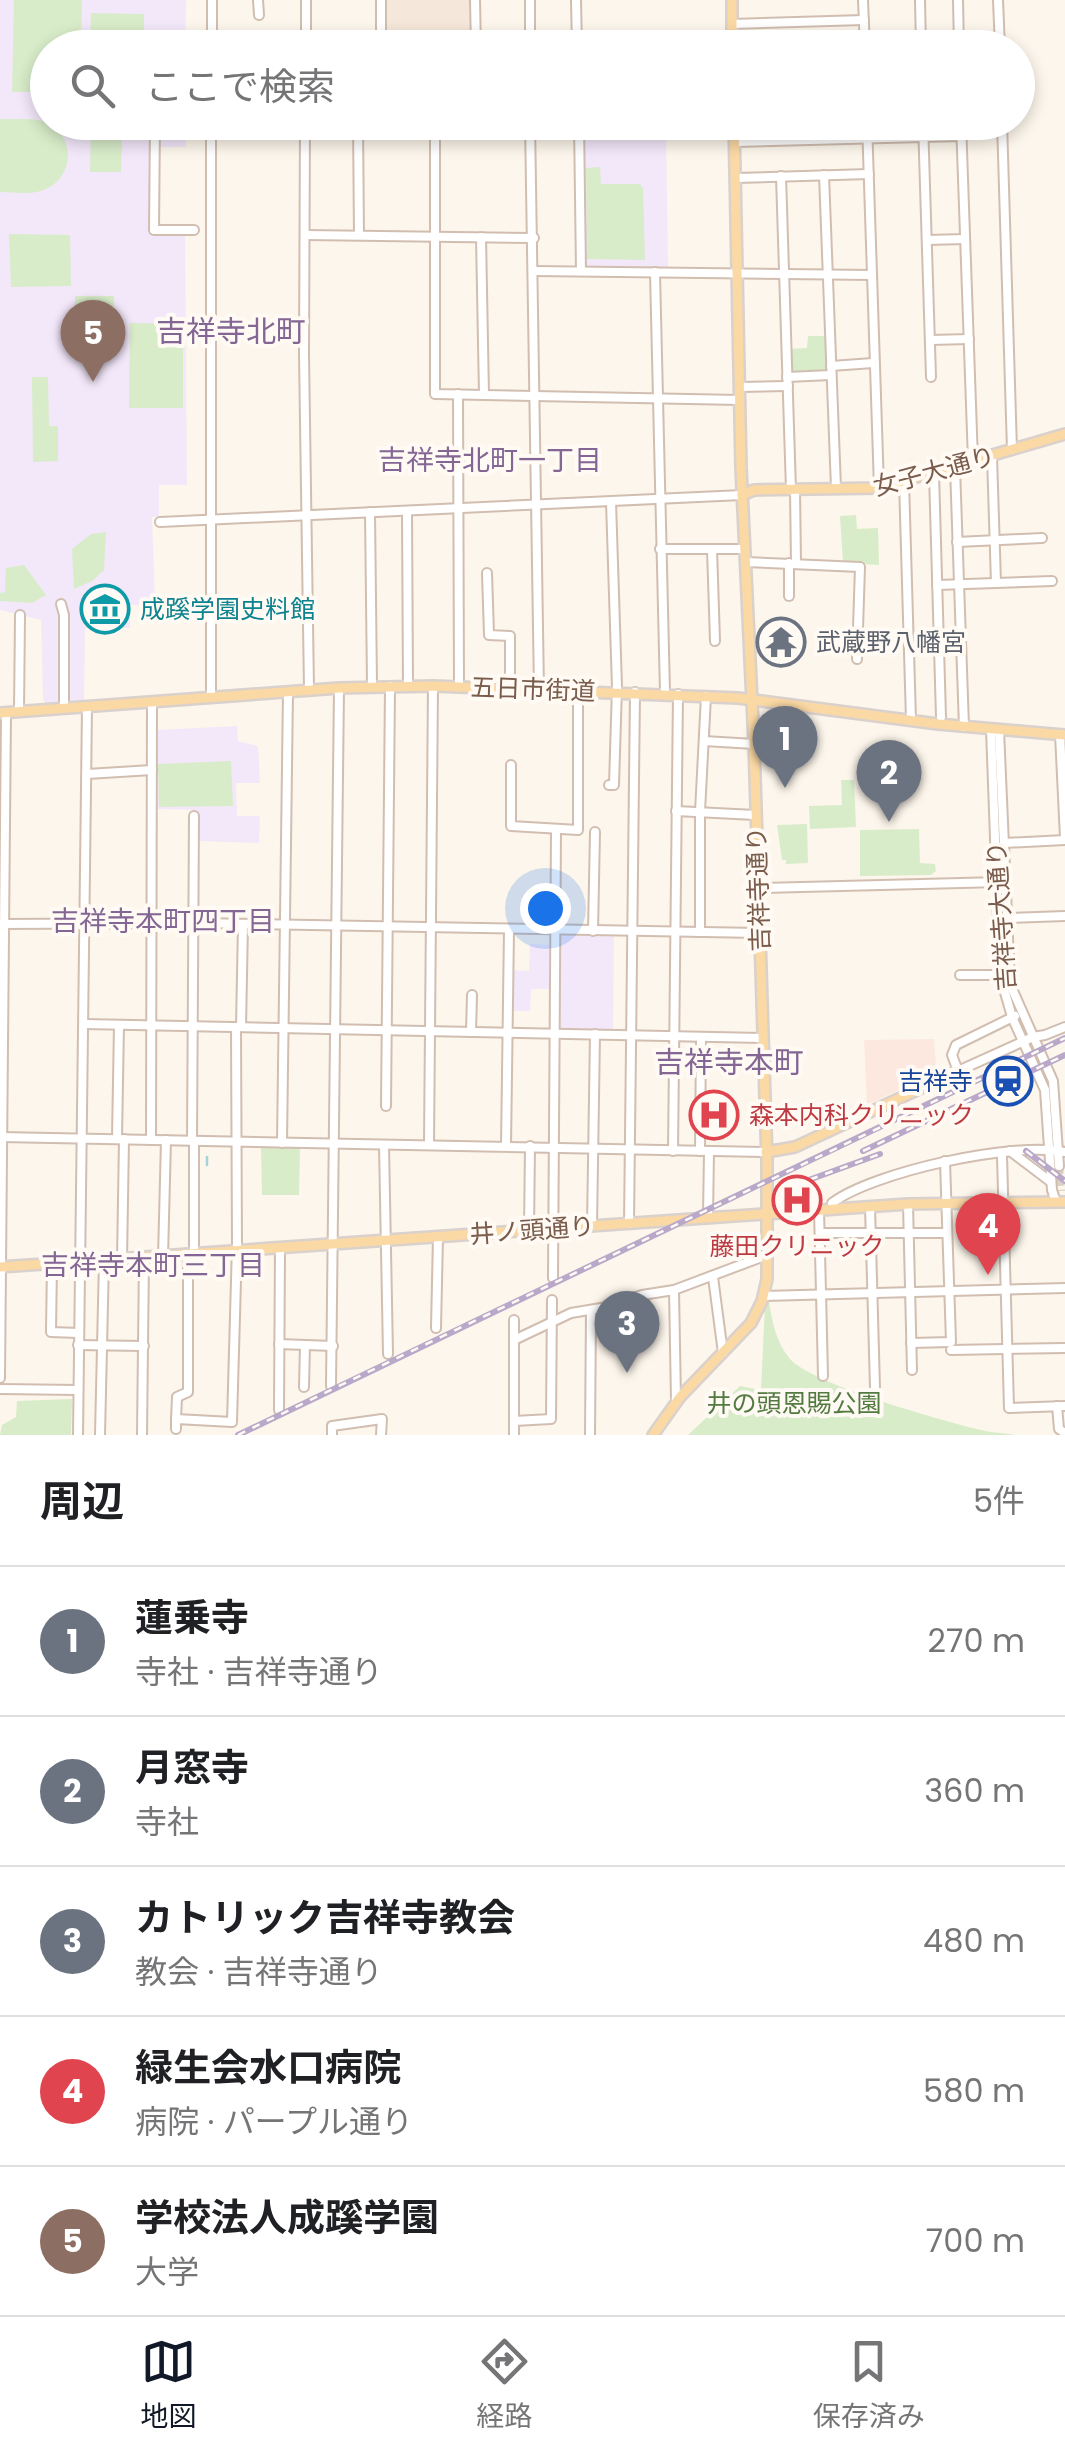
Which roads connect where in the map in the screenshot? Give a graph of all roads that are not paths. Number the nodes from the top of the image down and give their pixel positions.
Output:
1 (212, 0) edge
2 (258, 0) edge
3 (306, 0) edge
4 (381, 0) edge
5 (475, 0) edge
6 (530, 0) edge
7 (576, 0) edge
8 (732, 0) edge
9 (863, 0) edge
10 (920, 0) edge
11 (958, 0) edge
12 (998, 0) edge
13 (258, 15) dead end
14 (864, 20) junction
15 (732, 24) junction
16 (212, 30) edge
17 (306, 30) edge
18 (381, 30) edge
19 (476, 30) edge
20 (530, 30) edge
21 (577, 30) edge
22 (732, 30) edge
23 (864, 30) edge
24 (921, 30) edge
25 (959, 30) edge
26 (999, 30) edge
27 (155, 140) edge
28 (212, 140) edge
29 (305, 140) edge
30 (358, 140) edge
31 (435, 140) edge
32 (531, 140) edge
33 (579, 140) edge
34 (801, 140) edge
35 (867, 140) edge
36 (924, 140) edge
37 (962, 140) edge
38 (1003, 140) edge
39 (735, 142) joint
40 (869, 174) junction
41 (824, 175) junction
42 (781, 176) junction
43 (736, 178) junction
44 (194, 230) dead end
45 (306, 235) junction
46 (358, 235) junction
47 (435, 236) junction
48 (481, 237) junction
49 (534, 238) junction
50 (965, 238) junction
51 (926, 240) junction
52 (534, 271) junction
53 (581, 271) junction
54 (655, 272) junction
55 (737, 274) junction
56 (784, 275) junction
57 (828, 275) junction
58 (872, 275) junction
59 (969, 339) junction
60 (930, 340) junction
61 (874, 364) junction
62 (831, 371) junction
63 (931, 377) dead end
64 (787, 382) junction
65 (740, 387) junction
66 (458, 394) junction
67 (484, 395) junction
68 (534, 396) junction
69 (656, 399) junction
70 (740, 400) junction
71 (1065, 434) edge
72 (1012, 450) junction
73 (992, 456) junction
74 (973, 461) junction
75 (955, 466) junction
76 (934, 473) junction
77 (904, 482) junction
78 (836, 488) junction
79 (879, 488) junction
80 (793, 490) junction
81 (742, 495) junction
82 (658, 499) junction
83 (610, 502) junction
84 (537, 505) junction
85 (459, 508) junction
86 (407, 511) junction
87 (370, 512) junction
88 (306, 515) junction
89 (210, 520) junction
90 (160, 522) dead end
91 (1042, 538) dead end
92 (994, 540) junction
93 (957, 542) junction
94 (660, 549) junction
95 (712, 549) junction
96 (745, 549) junction
97 (746, 562) junction
98 (792, 563) junction
99 (487, 573) dead end
100 (1052, 581) dead end
101 (996, 583) junction
102 (960, 584) junction
103 (937, 585) junction
104 (789, 596) dead end
105 (61, 604) dead end
106 (20, 615) dead end
107 (714, 641) dead end
108 (856, 659) dead end
109 (372, 686) junction
110 (390, 686) junction
111 (408, 686) junction
112 (433, 686) junction
113 (459, 687) junction
114 (339, 688) junction
115 (510, 688) junction
116 (310, 690) junction
117 (540, 690) junction
118 (578, 691) junction
119 (288, 692) junction
120 (616, 692) junction
121 (635, 692) junction
122 (665, 693) junction
123 (678, 694) junction
124 (706, 696) junction
125 (211, 697) junction
126 (752, 700) junction
127 (152, 702) junction
128 (87, 707) junction
129 (64, 708) junction
130 (20, 712) junction
131 (3, 713) edge
132 (941, 717) dead end
133 (911, 720) junction
134 (964, 727) junction
135 (995, 730) junction
136 (1062, 734) edge
137 (704, 741) junction
138 (754, 744) junction
139 (511, 765) dead end
140 (152, 770) junction
141 (86, 774) junction
142 (608, 785) dead end
143 (676, 811) junction
144 (700, 812) junction
145 (756, 815) junction
146 (194, 816) dead end
147 (556, 830) junction
148 (596, 832) dead end
149 (1065, 839) edge
150 (1004, 844) junction
151 (1002, 882) junction
152 (757, 888) junction
153 (1065, 916) edge
154 (1008, 918) junction
155 (194, 923) junction
156 (3, 924) edge
157 (86, 924) junction
158 (150, 924) junction
159 (243, 924) junction
160 (285, 925) junction
161 (337, 926) junction
162 (388, 928) junction
163 (432, 929) junction
164 (509, 930) junction
165 (556, 930) junction
166 (593, 931) junction
167 (633, 931) junction
168 (675, 932) junction
169 (700, 932) junction
170 (759, 932) junction
171 (2, 973) edge
172 (960, 975) dead end
173 (1000, 975) junction
174 (472, 994) dead end
175 (1017, 1015) junction
176 (84, 1024) junction
177 (118, 1025) junction
178 (151, 1026) junction
179 (193, 1026) junction
180 (238, 1027) junction
181 (1065, 1027) edge
182 (284, 1028) junction
183 (335, 1029) junction
184 (386, 1030) junction
185 (430, 1031) junction
186 (471, 1032) junction
187 (507, 1033) junction
188 (554, 1034) junction
189 (595, 1034) junction
190 (632, 1035) junction
191 (674, 1036) junction
192 (701, 1037) junction
193 (762, 1038) junction
194 (1028, 1039) junction
195 (2, 1058) edge
196 (958, 1070) junction
197 (1064, 1075) edge
198 (1053, 1080) junction
199 (386, 1106) dead end
200 (1, 1137) edge
201 (83, 1138) junction
202 (120, 1138) junction
203 (151, 1140) junction
204 (166, 1140) junction
205 (193, 1141) junction
206 (236, 1142) junction
207 (282, 1143) junction
208 (334, 1144) junction
209 (429, 1144) junction
210 (384, 1145) junction
211 (506, 1146) junction
212 (530, 1146) junction
213 (553, 1146) junction
214 (591, 1148) junction
215 (631, 1148) junction
216 (1057, 1150) edge
217 (673, 1151) junction
218 (704, 1151) junction
219 (766, 1152) junction
220 (1006, 1154) junction
221 (945, 1161) junction
222 (1059, 1166) dead end
223 (1051, 1182) junction
224 (1061, 1190) dead end
225 (946, 1202) junction
226 (1003, 1202) junction
227 (1061, 1202) edge
228 (908, 1204) junction
229 (870, 1207) junction
230 (832, 1209) junction
231 (819, 1210) junction
232 (766, 1214) junction
233 (708, 1217) junction
234 (629, 1224) junction
235 (592, 1226) junction
236 (553, 1229) junction
237 (529, 1230) junction
238 (820, 1232) junction
239 (871, 1232) junction
240 (909, 1233) junction
241 (947, 1233) junction
242 (438, 1237) junction
243 (386, 1240) junction
244 (334, 1244) junction
245 (280, 1248) junction
246 (235, 1251) junction
247 (191, 1254) junction
248 (767, 1255) junction
249 (164, 1256) junction
250 (144, 1258) junction
251 (104, 1260) junction
252 (122, 1260) junction
253 (80, 1262) junction
254 (52, 1264) junction
255 (0, 1267) edge
256 (713, 1277) junction
257 (553, 1278) dead end
258 (1065, 1288) edge
259 (674, 1290) junction
260 (1005, 1290) junction
261 (948, 1292) junction
262 (910, 1293) junction
263 (872, 1294) junction
264 (822, 1295) junction
265 (763, 1296) junction
266 (552, 1300) dead end
267 (590, 1311) junction
268 (514, 1320) dead end
269 (552, 1322) junction
270 (436, 1328) dead end
271 (79, 1333) junction
272 (514, 1340) junction
273 (911, 1343) junction
274 (279, 1344) junction
275 (78, 1345) junction
276 (305, 1345) junction
277 (103, 1346) junction
278 (144, 1346) junction
279 (332, 1346) junction
280 (951, 1346) junction
281 (1065, 1348) edge
282 (1007, 1349) junction
283 (723, 1353) junction
284 (388, 1354) dead end
285 (912, 1370) dead end
286 (823, 1376) dead end
287 (0, 1378) edge
288 (304, 1386) dead end
289 (331, 1386) dead end
290 (875, 1388) dead end
291 (0, 1390) edge
292 (78, 1390) junction
293 (676, 1401) junction
294 (1061, 1406) edge
295 (280, 1410) dead end
296 (514, 1421) junction
297 (1065, 1433) edge
298 (78, 1435) edge
299 (100, 1435) edge
300 (142, 1435) edge
301 (332, 1435) edge
302 (382, 1435) edge
303 (514, 1435) edge
304 (590, 1435) edge
305 (653, 1435) edge

1 - 16 street
2 - 13 street
3 - 17 street
4 - 18 street
5 - 19 street
6 - 20 street
7 - 21 street
8 - 15 main road
9 - 14 street
10 - 24 street
11 - 25 street
12 - 26 street
14 - 15 street
14 - 23 street
15 - 22 main road
27 - 44 street
28 - 89 street
29 - 45 street
30 - 46 street
31 - 47 street
32 - 49 street
33 - 53 street
34 - 39 street
35 - 40 street
36 - 51 street
37 - 50 street
38 - 72 street
39 - 43 main road, 吉祥寺通り
40 - 41 street
40 - 58 street
41 - 42 street
41 - 57 street
42 - 43 street
42 - 56 street
43 - 55 main road, 吉祥寺通り
45 - 46 street
45 - 88 street
46 - 47 street
47 - 48 street
47 - 66 street
48 - 49 street
48 - 67 street
49 - 52 street
50 - 51 street
50 - 59 street
51 - 60 street
52 - 53 street
52 - 68 street
53 - 54 street
54 - 55 street
54 - 69 street
55 - 56 street
55 - 65 main road, 吉祥寺通り
56 - 57 street
56 - 64 street
57 - 58 street
57 - 62 street
58 - 61 street
59 - 60 street
59 - 74 street
60 - 63 street
61 - 62 street
61 - 79 street
62 - 64 street
62 - 78 street
64 - 65 street
64 - 80 street
65 - 70 main road, 吉祥寺通り
66 - 67 street
66 - 85 street
67 - 68 street
68 - 69 street
68 - 84 street
69 - 70 street
69 - 82 street
70 - 81 main road, 吉祥寺通り
71 - 72 main road, 女子大通り
72 - 73 main road, 女子大通り
73 - 74 main road, 女子大通り
73 - 92 street
74 - 75 main road, 女子大通り
75 - 76 main road, 女子大通り
75 - 93 street
76 - 77 main road, 女子大通り
76 - 103 street
77 - 79 main road, 女子大通り
77 - 133 street
78 - 79 main road, 女子大通り
78 - 80 main road, 女子大通り
80 - 81 main road, 女子大通り
80 - 98 street
81 - 82 street
81 - 96 main road, 吉祥寺通り
82 - 83 street
82 - 94 street
83 - 84 street
83 - 120 street
84 - 85 street
84 - 117 street
85 - 86 street
85 - 113 street
86 - 87 street
86 - 111 street
87 - 88 street
87 - 109 street
88 - 89 street
88 - 116 street
89 - 90 street
89 - 125 street
91 - 92 street
92 - 93 street
92 - 101 street
93 - 102 street
94 - 95 street
94 - 122 street
95 - 96 street
95 - 107 street
96 - 97 main road, 吉祥寺通り
97 - 98 street
97 - 126 main road, 吉祥寺通り
98 - 104 street
98 - 108 street
99 - 115 street
100 - 101 street
101 - 102 street
102 - 103 street
102 - 134 street
103 - 132 street
105 - 129 street
106 - 130 street
109 - 110 main road, 五日市街道
109 - 114 main road, 五日市街道
110 - 111 main road, 五日市街道
110 - 162 street
111 - 112 main road, 五日市街道
112 - 113 main road, 五日市街道
112 - 163 street
113 - 115 main road, 五日市街道
114 - 116 main road, 五日市街道
114 - 161 street
115 - 117 main road, 五日市街道
116 - 119 main road, 五日市街道
117 - 118 main road, 五日市街道
118 - 120 main road, 五日市街道
118 - 147 street
119 - 125 main road, 五日市街道
119 - 160 street
120 - 121 main road, 五日市街道
120 - 142 street
121 - 122 main road, 五日市街道
121 - 167 street
122 - 123 main road, 五日市街道
123 - 124 main road, 五日市街道
123 - 143 street
124 - 126 main road, 五日市街道
124 - 137 street
125 - 127 main road, 五日市街道
126 - 133 main road, 五日市街道
126 - 138 main road, 吉祥寺通り
127 - 128 main road, 五日市街道
127 - 140 street
128 - 129 main road, 五日市街道
128 - 141 street
129 - 130 main road, 五日市街道
130 - 131 main road, 五日市街道
131 - 156 street
133 - 134 main road, 五日市街道
134 - 135 main road, 五日市街道
135 - 136 main road, 五日市街道
135 - 150 street, 吉祥寺大通り
135 - 151 street, 吉祥寺大通り
136 - 149 street
137 - 138 street
137 - 144 street
138 - 145 main road, 吉祥寺通り
139 - 147 street
140 - 141 street
140 - 158 street
141 - 157 street
143 - 144 street
143 - 168 street
144 - 145 street
144 - 169 street
145 - 152 main road, 吉祥寺通り
146 - 155 street
147 - 165 street
148 - 166 street
149 - 150 street
150 - 151 street, 吉祥寺大通り
151 - 152 street
151 - 154 street, 吉祥寺大通り
151 - 173 street, 吉祥寺大通り
152 - 170 main road, 吉祥寺通り
153 - 154 street
154 - 175 street, 吉祥寺大通り
155 - 158 street
155 - 159 street
155 - 179 street
156 - 157 street
156 - 171 street
157 - 158 street
157 - 176 street
158 - 178 street
159 - 160 street
159 - 180 street
160 - 161 street
160 - 182 street
161 - 162 street
161 - 183 street
162 - 163 street
162 - 184 street
163 - 164 street
163 - 185 street
164 - 165 street
164 - 187 street
165 - 166 street
165 - 188 street
166 - 167 street
167 - 168 street
167 - 190 street
168 - 169 street
168 - 191 street
169 - 170 street
170 - 193 main road, 吉祥寺通り
171 - 195 street
172 - 173 street
173 - 175 street, 吉祥寺大通り
174 - 186 street
175 - 194 street, 吉祥寺大通り
175 - 196 street
176 - 177 street
176 - 201 street
177 - 178 street
177 - 202 street
178 - 179 street
178 - 203 street
179 - 180 street
179 - 205 street
180 - 182 street
180 - 206 street
181 - 194 street
182 - 183 street
182 - 207 street
183 - 184 street
183 - 208 street
184 - 185 street
184 - 199 street
185 - 186 street
185 - 209 street
186 - 187 street
187 - 188 street
187 - 211 street
188 - 189 street
188 - 213 street
189 - 190 street
189 - 214 street
190 - 191 street
190 - 215 street
191 - 192 street
191 - 217 street
192 - 193 street
192 - 218 street
193 - 219 main road, 吉祥寺通り
194 - 196 street
194 - 198 street, 吉祥寺大通り
194 - 216 street, 吉祥寺大通り
195 - 200 street
196 - 219 main road
197 - 198 street
198 - 216 street, 吉祥寺大通り
200 - 201 street
200 - 255 street
201 - 202 street
201 - 253 street
202 - 203 street
202 - 252 street
203 - 204 street
204 - 205 street
204 - 249 street
205 - 206 street
205 - 247 street
206 - 207 street
206 - 246 street
207 - 208 street
208 - 210 street
208 - 244 street
209 - 210 street
209 - 211 street
210 - 243 street
211 - 212 street
212 - 213 street
212 - 237 street
213 - 214 street
213 - 236 street
214 - 215 street
214 - 235 street
215 - 217 street
215 - 234 street
216 - 220 street
216 - 222 street, 吉祥寺大通り
216 - 223 street, 吉祥寺大通り
217 - 218 street
218 - 219 street
218 - 233 street
219 - 232 main road, 吉祥寺通り
220 - 221 street
220 - 223 street
220 - 226 street
221 - 225 street
221 - 230 street
223 - 227 street, 吉祥寺大通り
224 - 227 street
225 - 226 main road, 井ノ頭通り
225 - 228 main road, 井ノ頭通り
225 - 241 street
226 - 227 main road, 井ノ頭通り
226 - 260 street
228 - 229 main road, 井ノ頭通り
228 - 240 street
229 - 230 main road, 井ノ頭通り
229 - 239 street
230 - 231 main road, 井ノ頭通り
231 - 232 main road, 井ノ頭通り
231 - 238 street
232 - 233 main road, 井ノ頭通り
232 - 248 main road, 吉祥寺通り
233 - 234 main road, 井ノ頭通り
234 - 235 main road, 井ノ頭通り
235 - 236 main road, 井ノ頭通り
236 - 237 main road, 井ノ頭通り
236 - 257 street
237 - 242 main road, 井ノ頭通り
238 - 239 street
238 - 264 street
239 - 240 street
239 - 263 street
240 - 241 street
240 - 262 street
241 - 261 street
242 - 243 main road, 井ノ頭通り
242 - 270 street
243 - 244 main road, 井ノ頭通り
243 - 284 street
244 - 245 main road, 井ノ頭通り
244 - 279 street
245 - 246 main road, 井ノ頭通り
245 - 274 street
246 - 247 main road, 井ノ頭通り
246 - 247 street
247 - 249 main road, 井ノ頭通り
248 - 256 street
248 - 265 main road, 吉祥寺通り
249 - 250 main road, 井ノ頭通り
250 - 252 main road, 井ノ頭通り
250 - 278 street
251 - 252 main road, 井ノ頭通り
251 - 253 main road, 井ノ頭通り
251 - 277 street
253 - 254 main road, 井ノ頭通り
253 - 271 street
254 - 255 main road, 井ノ頭通り
254 - 271 street
255 - 287 street
256 - 259 street
256 - 283 street
258 - 260 street
259 - 267 street
259 - 293 street
260 - 261 street
260 - 282 street
261 - 262 street
261 - 280 street
262 - 263 street
262 - 273 street
263 - 264 street
263 - 290 street
264 - 265 street
264 - 286 street
265 - 283 main road, 吉祥寺通り
266 - 269 street
267 - 269 street
267 - 304 street
268 - 272 street
269 - 272 street
269 - 296 street
271 - 275 street
272 - 296 street
273 - 280 street
273 - 285 street
274 - 276 street
274 - 295 street
275 - 277 street
275 - 292 street
276 - 279 street
276 - 288 street
277 - 278 street
277 - 299 street
278 - 300 street
279 - 289 street
280 - 282 street
281 - 282 street
282 - 294 street
283 - 293 main road, 吉祥寺通り
291 - 292 street
292 - 298 street
293 - 305 main road, 吉祥寺通り
294 - 297 street
296 - 303 street
301 - 302 street

